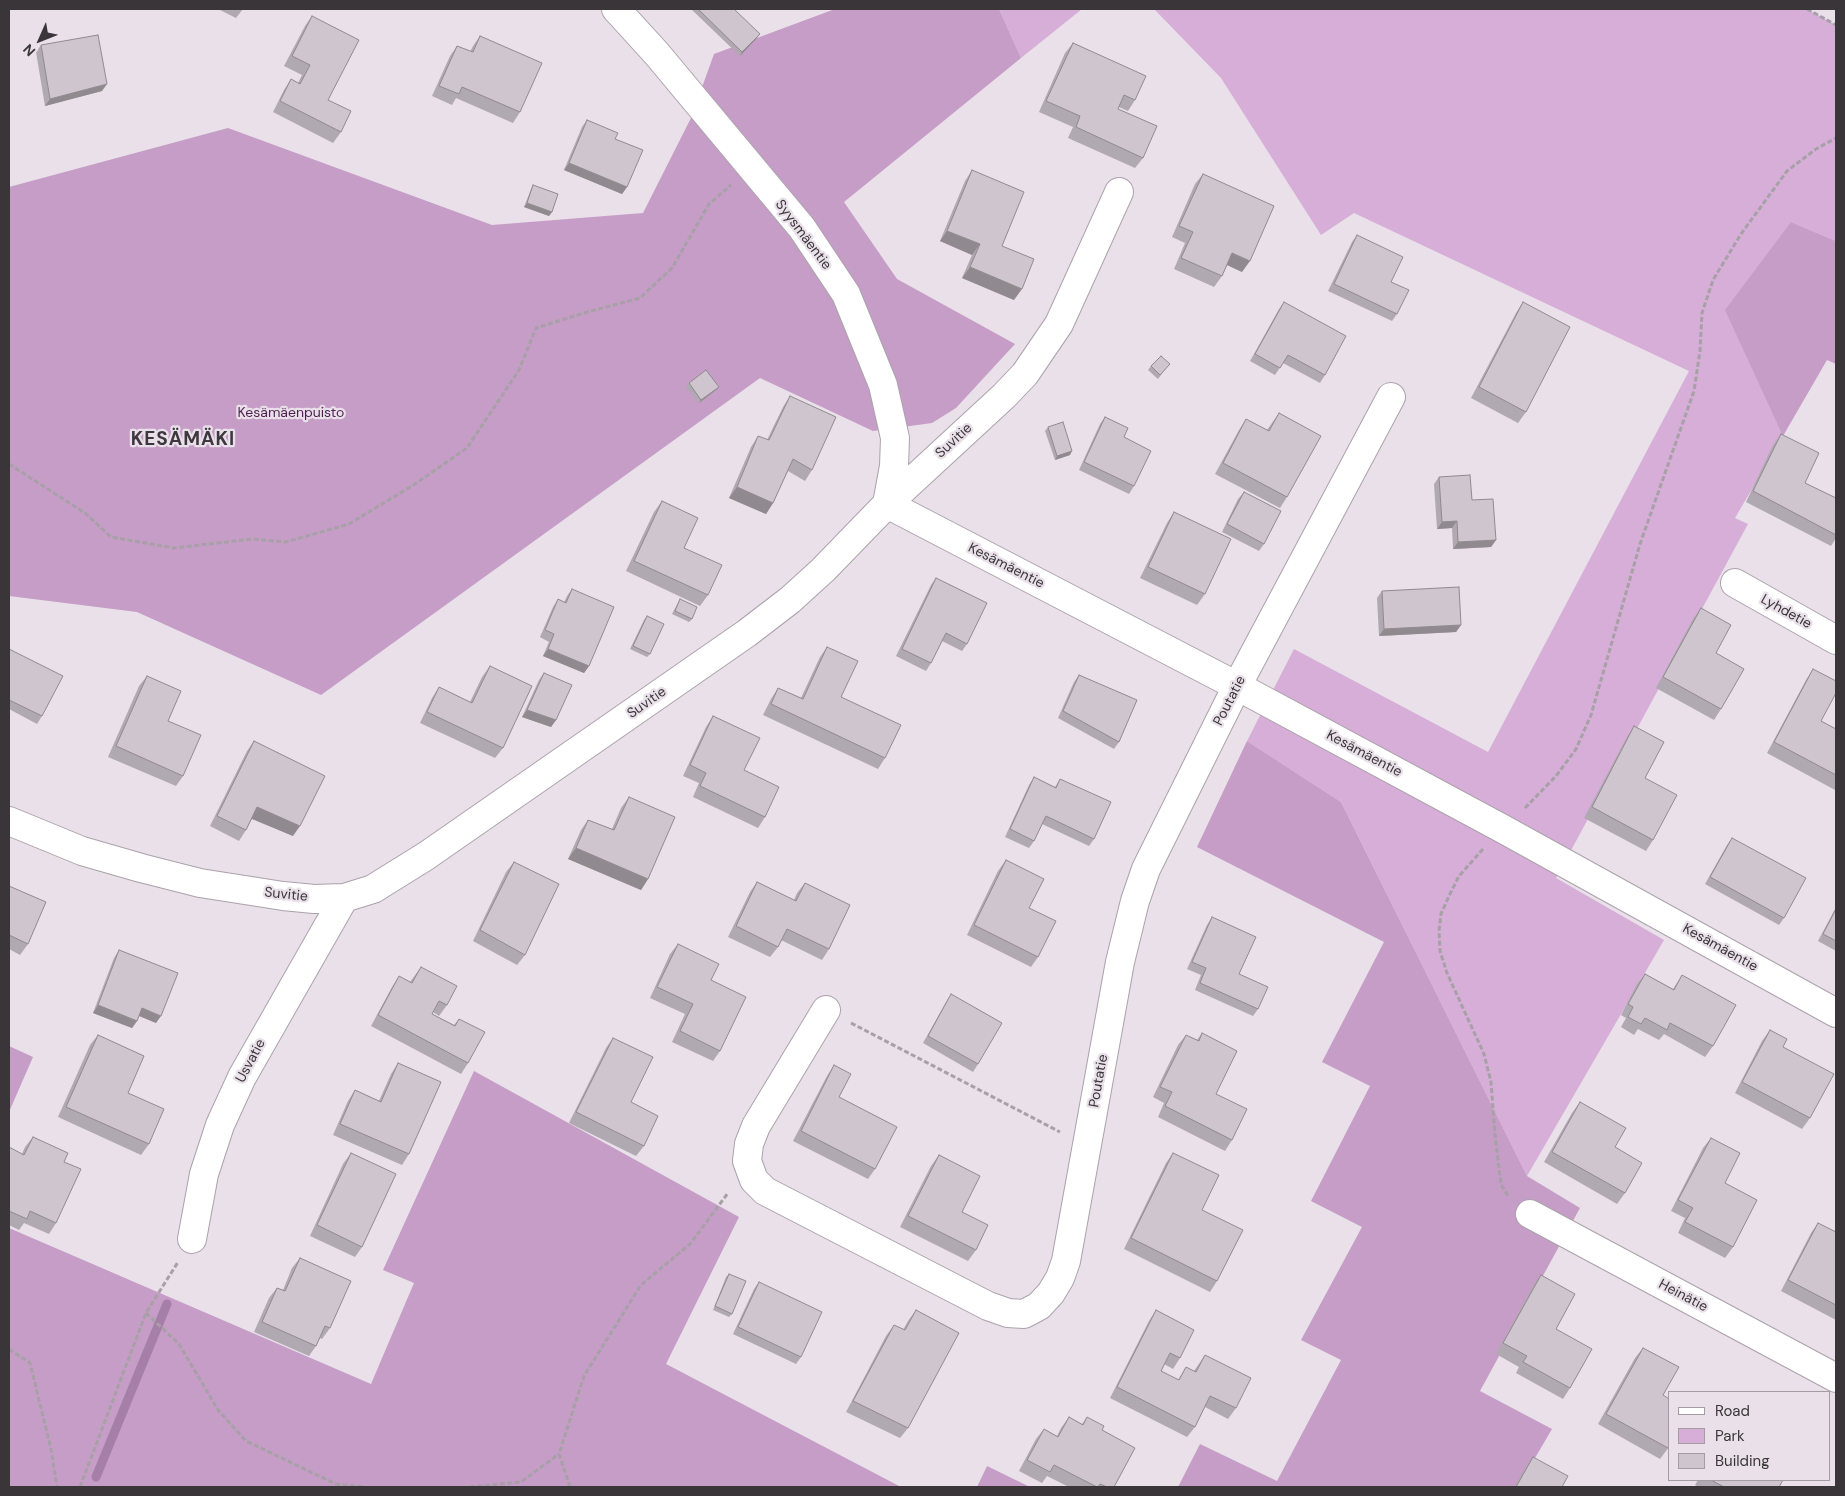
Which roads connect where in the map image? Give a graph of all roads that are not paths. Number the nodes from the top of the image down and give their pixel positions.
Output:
1 (616, 9) edge
2 (1120, 192) dead end
3 (1391, 397) dead end
4 (887, 504) junction
5 (1735, 584) dead end
6 (1836, 640) edge
7 (1237, 686) junction
8 (9, 821) edge
9 (344, 898) junction
10 (826, 1010) road end
11 (1836, 1013) edge
12 (1530, 1214) road end
13 (192, 1239) road end
14 (1836, 1378) edge

1 - 4 street, Syysmäentie
2 - 4 street, Suvitie
3 - 7 street, Poutatie
4 - 7 street, Kesämäentie
4 - 9 street, Suvitie
5 - 6 street, Lyhdetie
7 - 10 street, Poutatie
7 - 11 street, Kesämäentie
8 - 9 street, Suvitie
9 - 13 street, Usvatie
12 - 14 street, Heinätie

